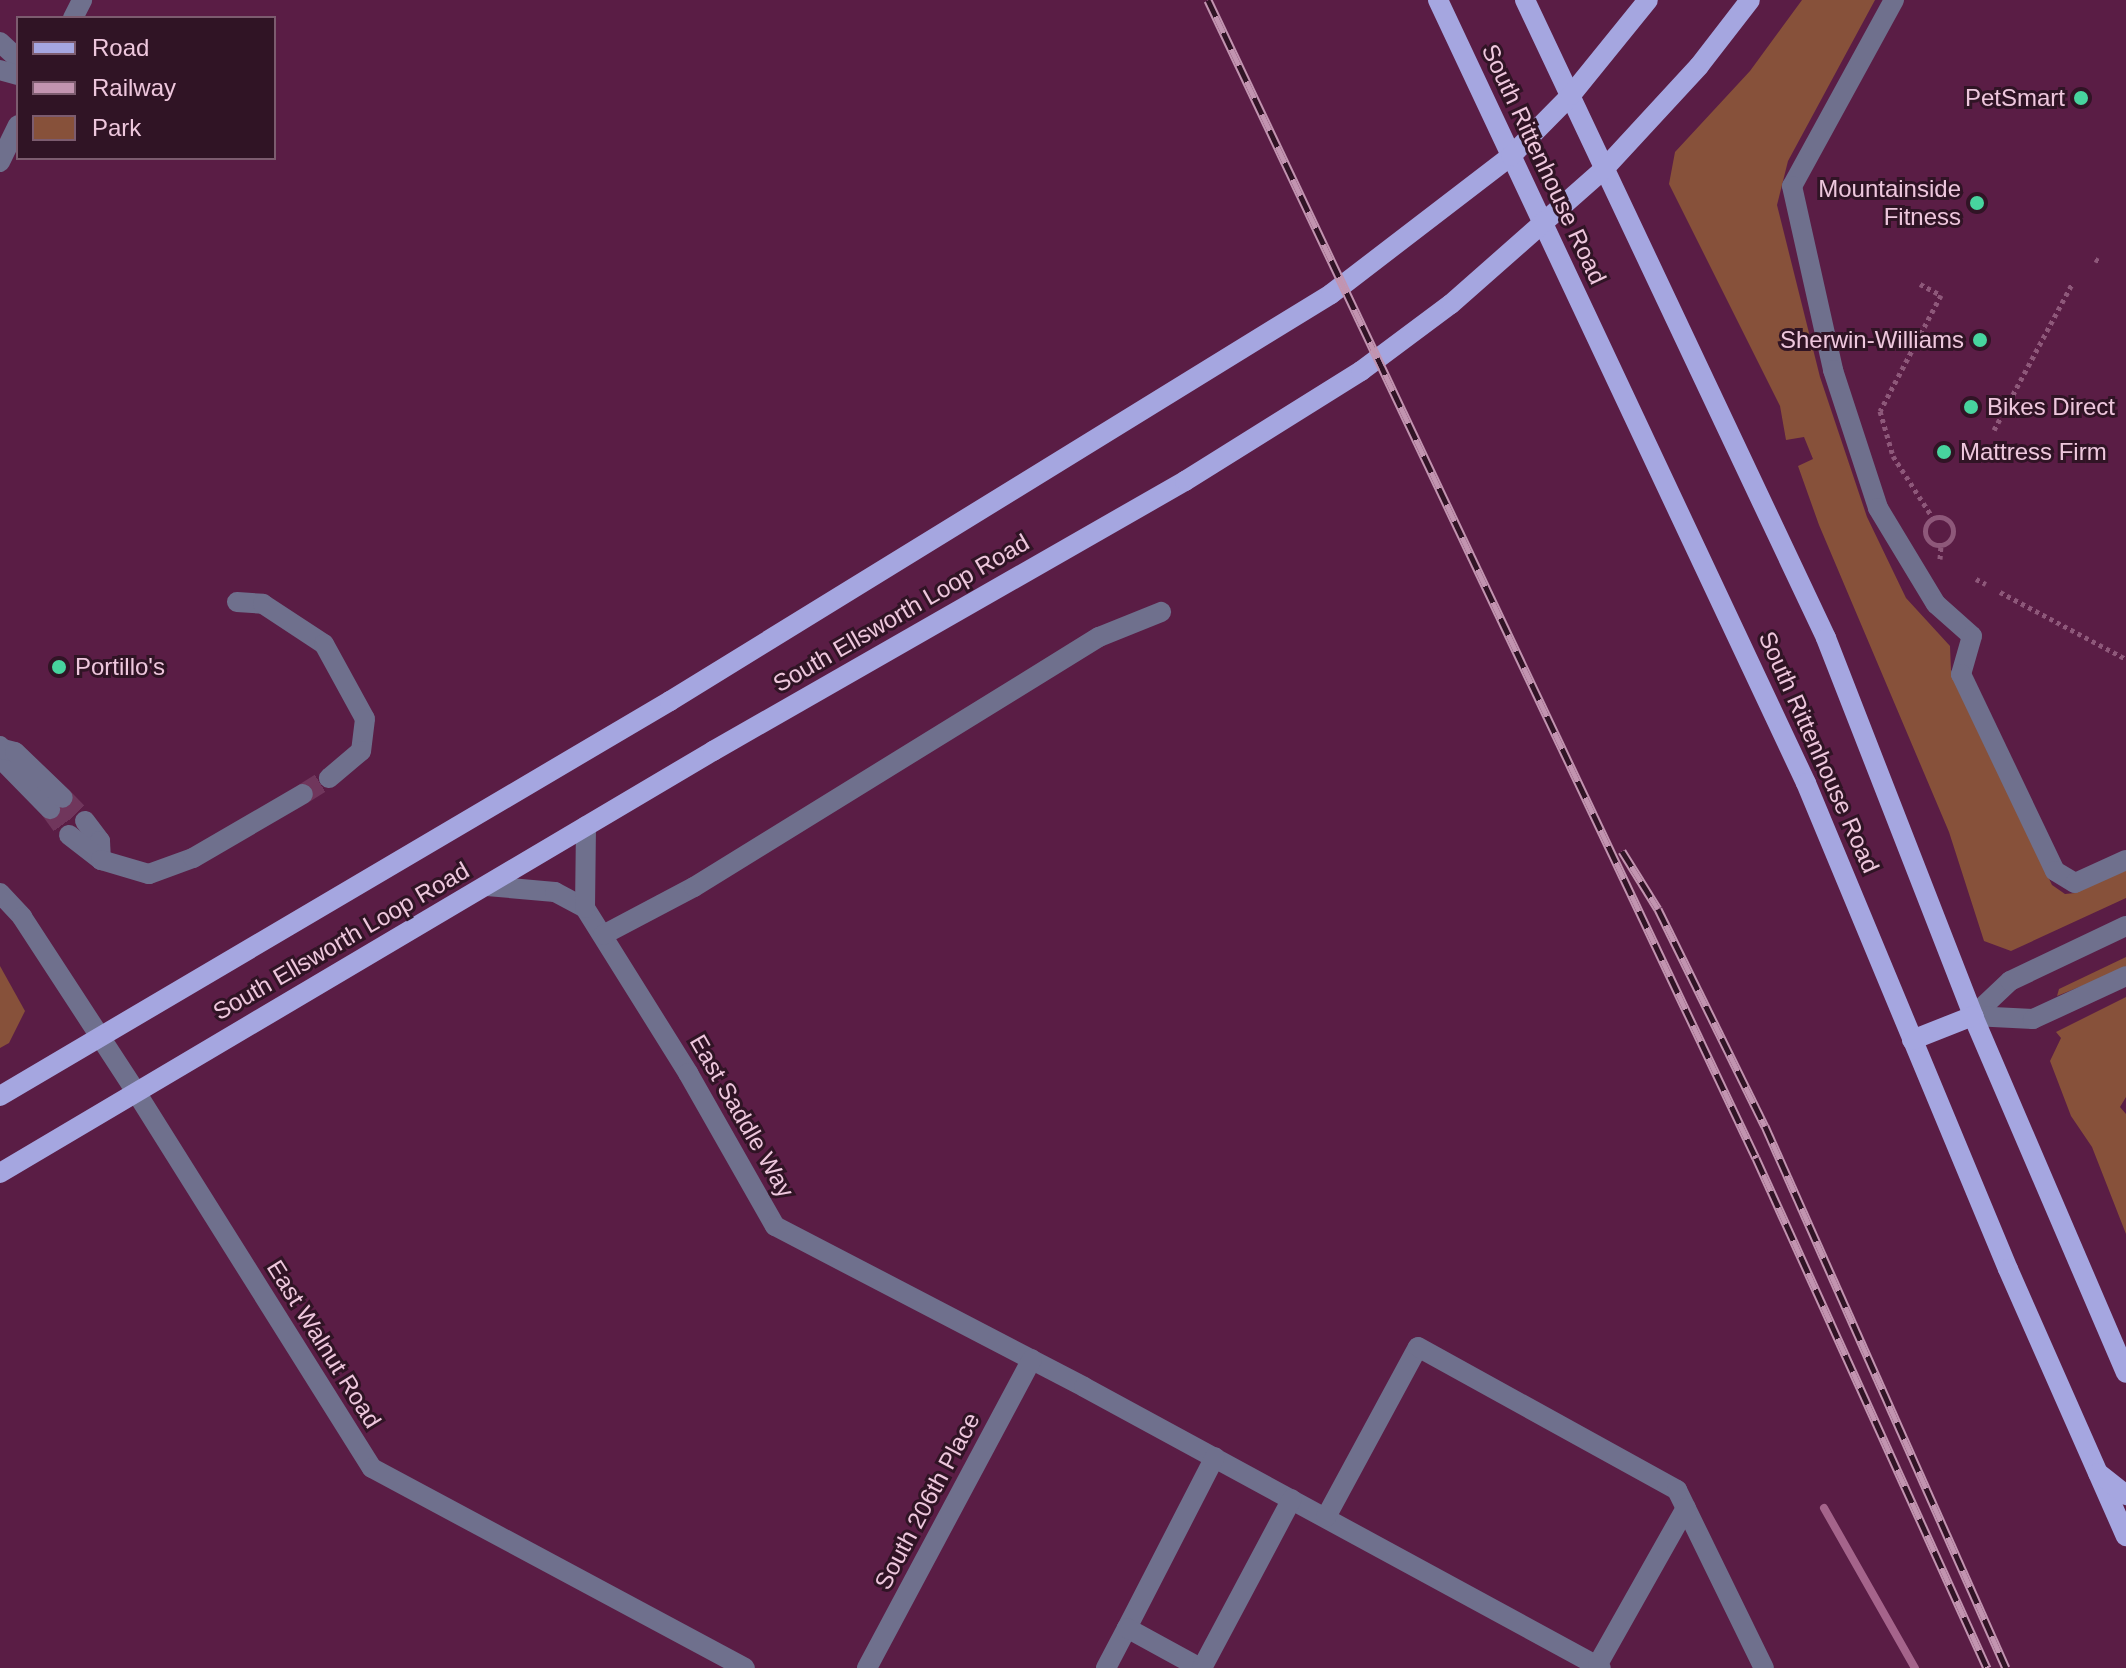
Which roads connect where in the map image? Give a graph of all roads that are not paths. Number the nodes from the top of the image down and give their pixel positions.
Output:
1 (1438, 0) edge
2 (1525, 0) edge
3 (1648, 0) edge
4 (1750, 0) edge
5 (1894, 0) edge
6 (0, 42) edge
7 (16, 57) edge
8 (1571, 95) junction
9 (16, 129) edge
10 (1511, 156) junction
11 (0, 162) edge
12 (1604, 169) junction
13 (1543, 226) junction
14 (237, 602) dead end
15 (1161, 612) dead end
16 (1, 748) edge
17 (329, 778) tunnel mouth
18 (303, 794) tunnel mouth
19 (56, 804) tunnel mouth
20 (586, 826) junction
21 (77, 828) tunnel mouth
22 (2126, 860) edge
23 (487, 886) junction
24 (0, 893) edge
25 (585, 908) junction
26 (2126, 926) edge
27 (603, 935) junction
28 (2126, 976) edge
29 (1973, 1016) junction
30 (100, 1037) junction
31 (1912, 1040) junction
32 (136, 1092) junction
33 (0, 1096) edge
34 (0, 1173) edge
35 (1032, 1359) junction
36 (2126, 1373) edge
37 (1215, 1457) junction
38 (2094, 1471) junction
39 (2126, 1495) edge
40 (1292, 1499) junction
41 (1686, 1508) junction
42 (1326, 1517) junction
43 (2126, 1536) edge
44 (1127, 1628) junction
45 (1599, 1666) edge
46 (745, 1668) edge
47 (867, 1668) edge
48 (1106, 1668) edge
49 (1201, 1668) edge
50 (1764, 1668) edge

1 - 10 main road, South Rittenhouse Road
2 - 8 main road, South Rittenhouse Road
3 - 8 main road, South Ellsworth Loop Road
4 - 12 main road, South Ellsworth Loop Road
5 - 22 street
6 - 7 street
8 - 10 main road, South Ellsworth Loop Road
8 - 12 main road, South Rittenhouse Road
9 - 11 street
10 - 13 main road, South Rittenhouse Road
10 - 30 main road, South Ellsworth Loop Road
12 - 13 main road, South Ellsworth Loop Road
12 - 29 main road, South Rittenhouse Road
13 - 20 main road, South Ellsworth Loop Road
13 - 31 main road, South Rittenhouse Road
14 - 17 street
15 - 27 street
16 - 19 street
18 - 21 street
20 - 23 main road, South Ellsworth Loop Road
20 - 25 street
23 - 25 street
23 - 32 main road, South Ellsworth Loop Road
24 - 30 street, East Walnut Road
25 - 27 street, East Saddle Way
26 - 29 street
27 - 35 street, East Saddle Way
28 - 29 street
29 - 31 main road
29 - 36 main road, South Rittenhouse Road
30 - 32 street, East Walnut Road
30 - 33 main road, South Ellsworth Loop Road
31 - 38 main road, South Rittenhouse Road
32 - 34 main road, South Ellsworth Loop Road
32 - 46 street, East Walnut Road
35 - 37 street, East Saddle Way
35 - 47 street, South 206th Place
37 - 40 street, East Saddle Way
37 - 44 street
38 - 39 main road
38 - 43 main road, South Rittenhouse Road
40 - 42 street, East Saddle Way
40 - 49 street
41 - 42 street
41 - 45 street
41 - 50 street
42 - 45 street, East Saddle Way
44 - 48 street
44 - 49 street

